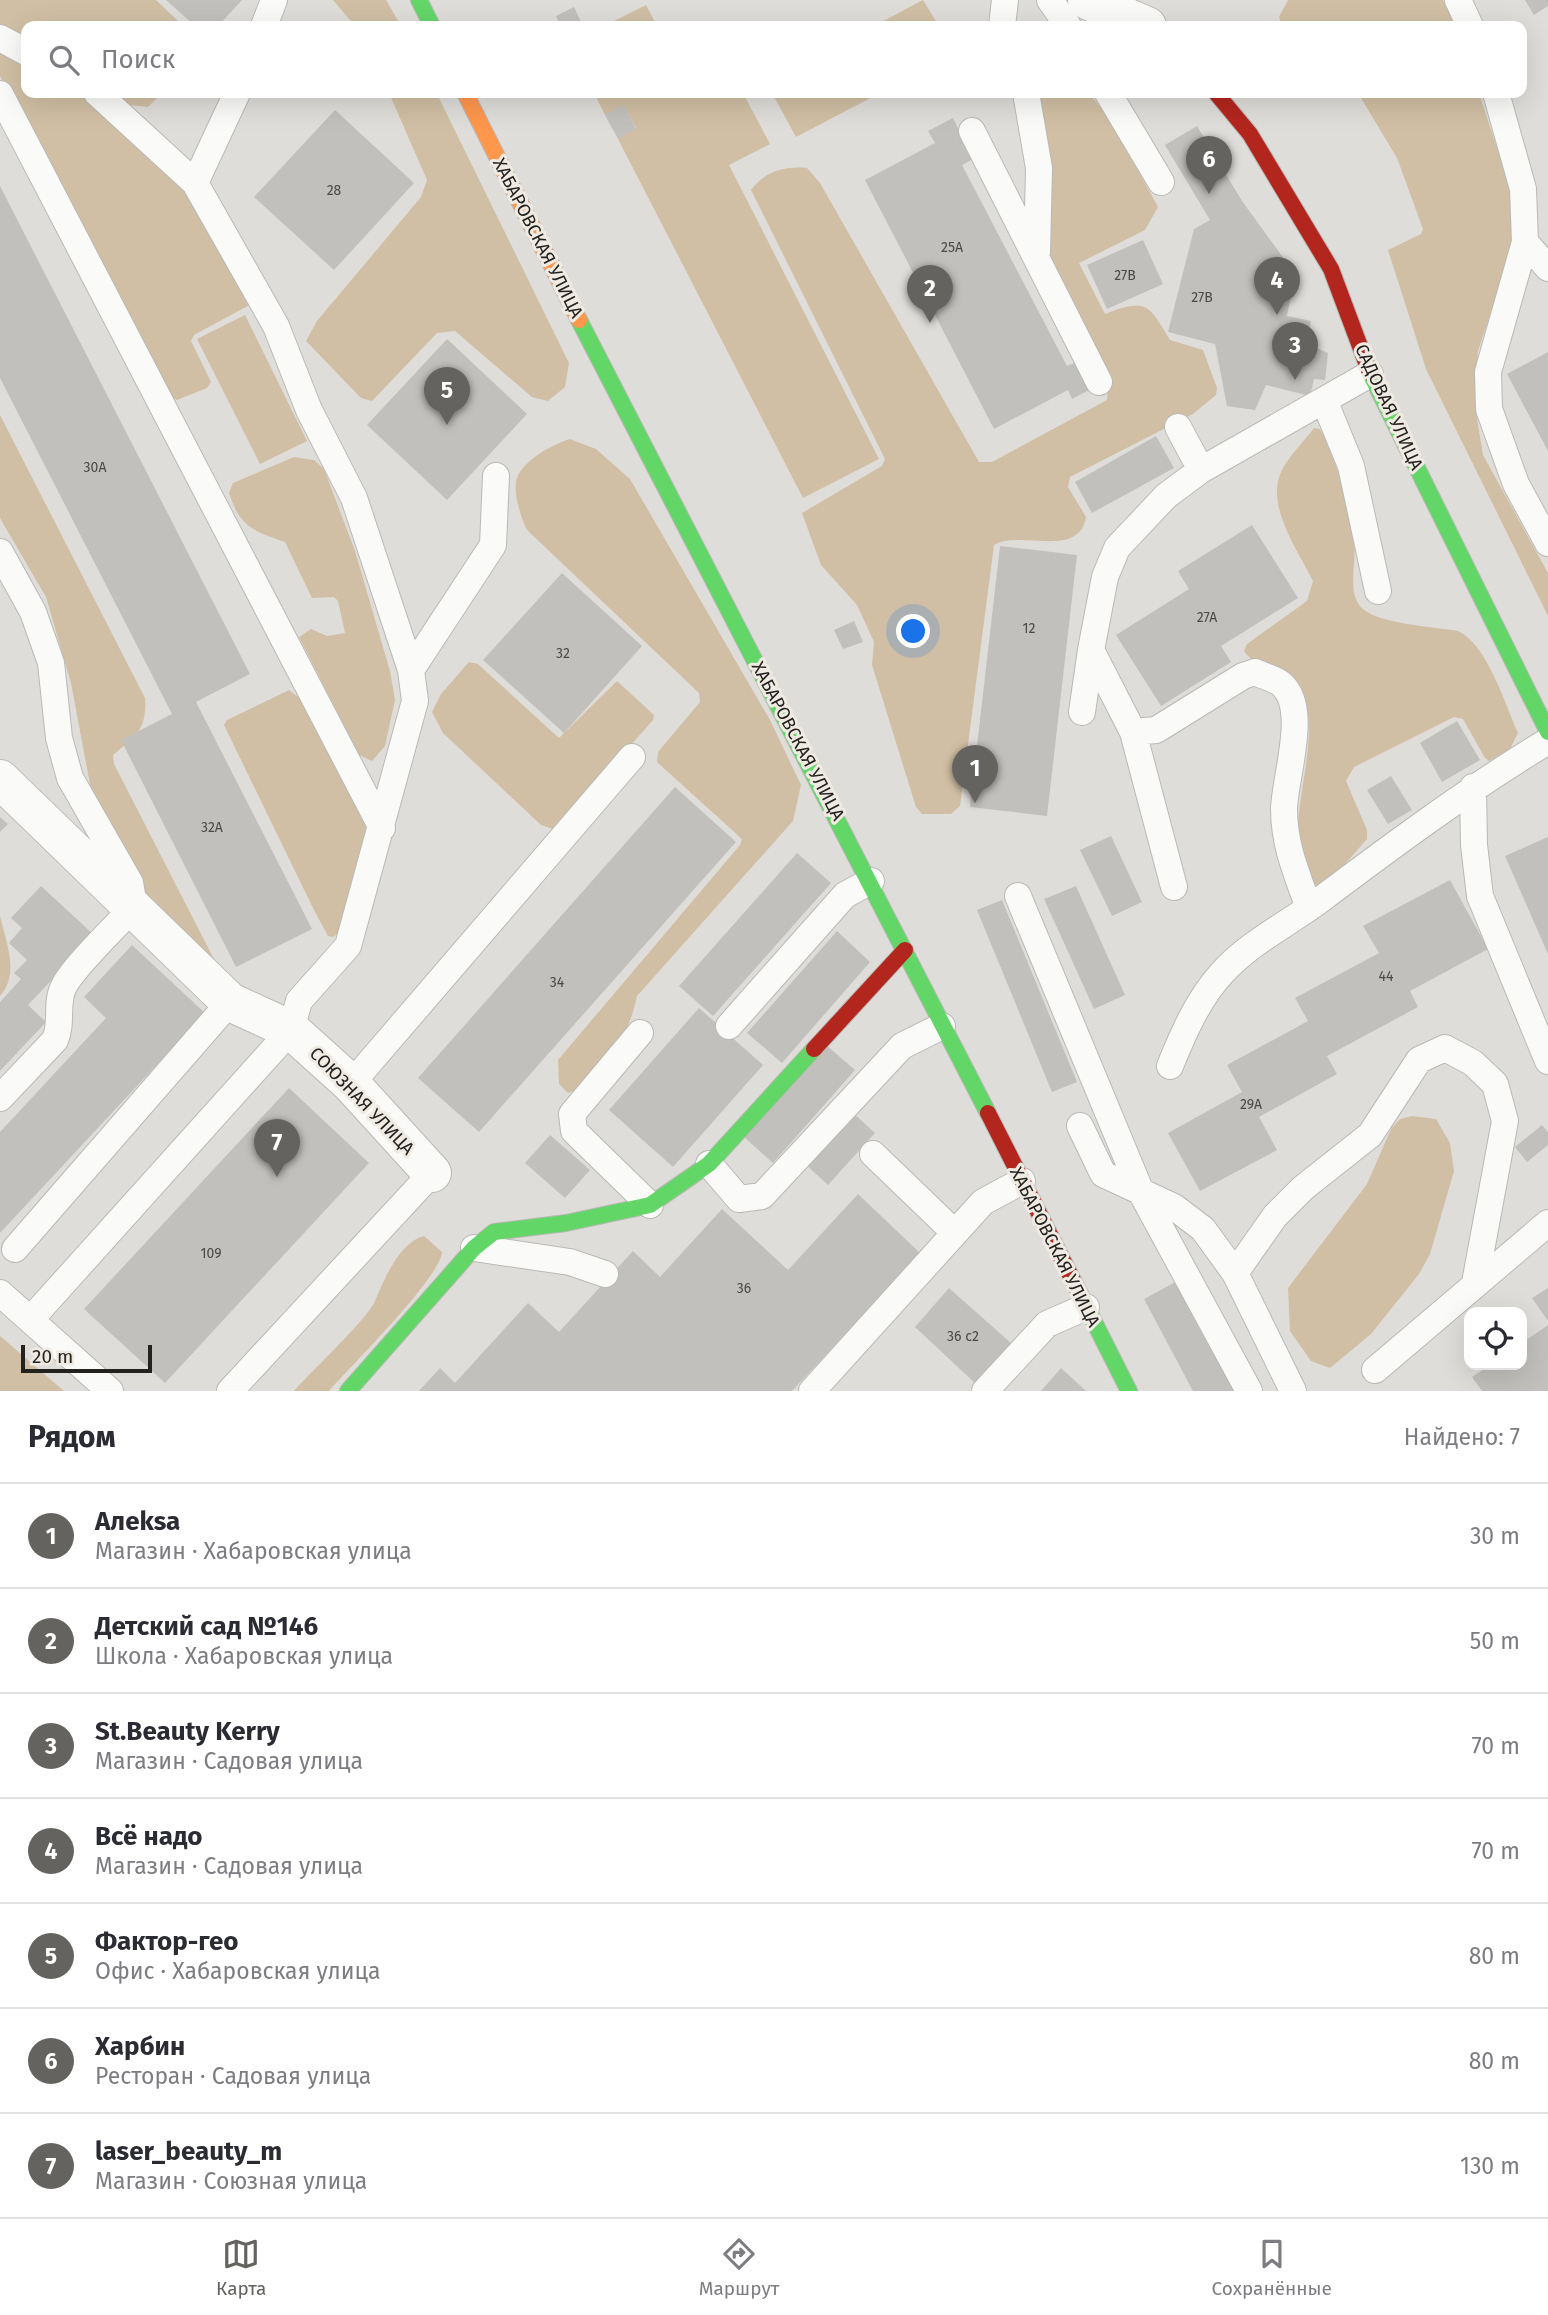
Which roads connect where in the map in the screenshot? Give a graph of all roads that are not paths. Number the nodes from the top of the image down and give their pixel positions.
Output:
1 (274, 0) edge
2 (419, 0) edge
3 (1005, 0) edge
4 (1050, 0) edge
5 (1087, 0) edge
6 (1458, 0) edge
7 (266, 21) edge
8 (430, 21) edge
9 (1003, 21) edge
10 (1065, 21) edge
11 (1135, 21) edge
12 (1468, 21) edge
13 (0, 38) edge
14 (21, 49) edge
15 (0, 94) edge
16 (102, 98) edge
17 (235, 98) edge
18 (468, 98) edge
19 (1027, 98) edge
20 (1111, 98) edge
21 (1220, 98) edge
22 (1497, 98) edge
23 (972, 131) dead end
24 (1161, 182) dead end
25 (195, 183) junction
26 (1525, 242) junction
27 (1037, 253) junction
28 (1548, 268) edge
29 (1370, 374) junction
30 (1098, 382) dead end
31 (1324, 400) junction
32 (1178, 427) dead end
33 (1201, 470) junction
34 (496, 476) dead end
35 (1548, 543) edge
36 (0, 552) edge
37 (1378, 591) dead end
38 (1091, 650) junction
39 (411, 670) junction
40 (1082, 712) dead end
41 (1133, 732) junction
42 (1548, 732) edge
43 (1548, 741) edge
44 (632, 757) dead end
45 (0, 779) edge
46 (1473, 787) junction
47 (382, 828) junction
48 (871, 881) junction
49 (1174, 887) dead end
50 (1018, 896) dead end
51 (134, 906) junction
52 (1309, 908) junction
53 (905, 950) junction
54 (230, 1002) junction
55 (729, 1026) dead end
56 (942, 1026) junction
57 (291, 1030) junction
58 (640, 1033) dead end
59 (1548, 1061) edge
60 (1170, 1066) dead end
61 (351, 1084) junction
62 (0, 1098) edge
63 (1080, 1126) dead end
64 (873, 1154) dead end
65 (709, 1164) junction
66 (432, 1173) joint
67 (1022, 1181) junction
68 (1141, 1192) junction
69 (650, 1205) junction
70 (1548, 1223) edge
71 (954, 1232) junction
72 (474, 1248) junction
73 (15, 1249) dead end
74 (1235, 1273) junction
75 (605, 1274) dead end
76 (1475, 1283) junction
77 (0, 1293) edge
78 (1086, 1307) junction
79 (32, 1319) junction
80 (1376, 1370) dead end
81 (110, 1391) edge
82 (230, 1391) edge
83 (348, 1391) edge
84 (812, 1391) edge
85 (985, 1391) edge
86 (1129, 1391) edge
87 (1249, 1391) edge
88 (1293, 1391) edge

1 - 7 lane
2 - 8 main road
3 - 9 lane
4 - 10 lane
5 - 11 street
6 - 12 lane
13 - 14 lane
15 - 47 lane
16 - 25 lane
17 - 25 lane
18 - 48 main road, ХАБАРОВСКАЯ УЛИЦА
19 - 27 lane
20 - 24 lane
21 - 29 main road, САДОВАЯ УЛИЦА
22 - 26 lane
23 - 27 lane
25 - 39 lane
26 - 28 lane
26 - 35 lane
27 - 30 lane
29 - 31 lane
29 - 42 main road, САДОВАЯ УЛИЦА
31 - 33 lane
31 - 37 lane
32 - 33 lane
33 - 38 lane
34 - 39 lane
36 - 51 lane, СОЮЗНАЯ УЛИЦА
38 - 40 lane
38 - 41 lane
39 - 47 lane
41 - 49 lane
41 - 52 lane
43 - 46 lane
44 - 61 lane
45 - 51 street
46 - 52 lane
46 - 59 lane
47 - 57 lane
48 - 53 main road, ХАБАРОВСКАЯ УЛИЦА
48 - 55 lane
50 - 68 lane
51 - 54 street, СОЮЗНАЯ УЛИЦА
51 - 62 lane
52 - 60 lane
53 - 56 main road, ХАБАРОВСКАЯ УЛИЦА
53 - 65 main road
54 - 57 street, СОЮЗНАЯ УЛИЦА
54 - 73 lane
56 - 65 lane
56 - 67 main road, ХАБАРОВСКАЯ УЛИЦА
57 - 61 street, СОЮЗНАЯ УЛИЦА
57 - 79 lane
58 - 69 lane
61 - 66 street, СОЮЗНАЯ УЛИЦА
63 - 68 lane
64 - 71 lane
65 - 69 main road
66 - 82 lane
67 - 71 lane
67 - 78 main road, ХАБАРОВСКАЯ УЛИЦА
68 - 74 lane
68 - 87 lane
69 - 72 main road
70 - 76 lane
71 - 84 lane
72 - 75 lane
72 - 83 main road
74 - 76 lane
74 - 88 lane
76 - 80 lane
77 - 79 lane
78 - 85 lane
78 - 86 main road, ХАБАРОВСКАЯ УЛИЦА
79 - 81 lane

